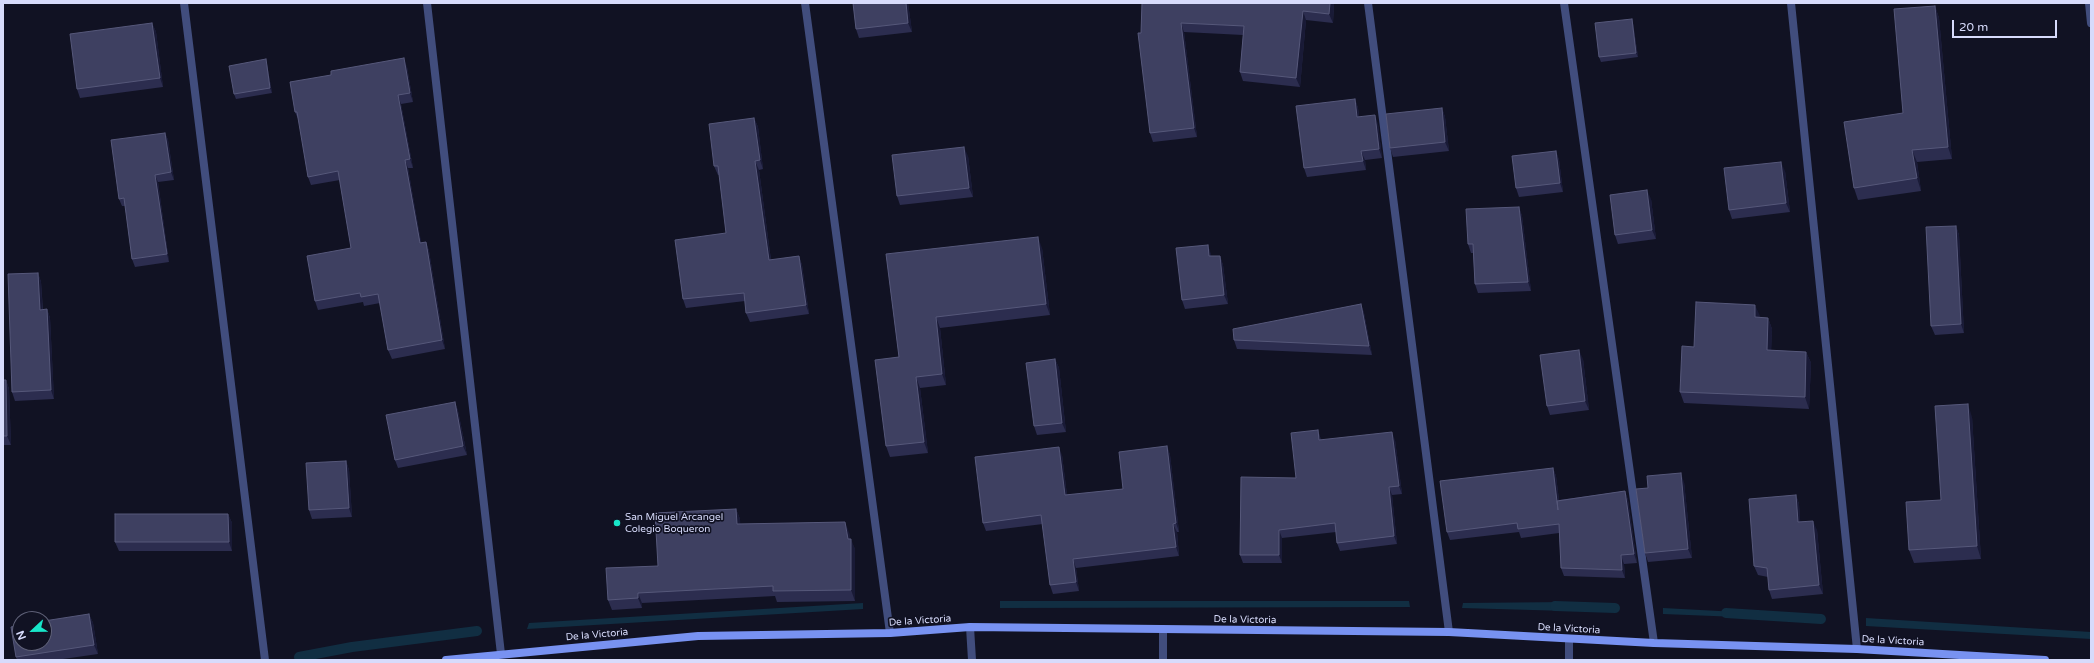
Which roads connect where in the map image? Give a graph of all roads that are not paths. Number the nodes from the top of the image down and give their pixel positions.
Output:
1 (184, 3) edge
2 (427, 3) edge
3 (805, 3) edge
4 (1368, 3) edge
5 (1564, 3) edge
6 (1791, 3) edge
7 (2089, 3) edge
8 (2091, 23) edge
9 (970, 628) junction
10 (1163, 629) junction
11 (1449, 632) junction
12 (890, 633) junction
13 (1568, 639) junction
14 (1654, 643) junction
15 (1857, 649) junction
16 (501, 654) junction
17 (1934, 656) edge
18 (467, 658) edge
19 (265, 660) edge
20 (446, 660) edge
21 (972, 660) edge
22 (1163, 660) edge
23 (1569, 660) edge
24 (2045, 660) edge

1 - 19 street
2 - 16 street
3 - 12 street
4 - 11 street
5 - 14 street
6 - 15 street
7 - 8 street
9 - 10 main road, De la Victoria
9 - 12 main road, De la Victoria
9 - 21 street
10 - 11 main road, De la Victoria
10 - 22 street
11 - 13 main road, De la Victoria
12 - 16 main road, De la Victoria
13 - 14 main road, De la Victoria
13 - 23 street
14 - 15 main road, De la Victoria
15 - 17 main road, De la Victoria
16 - 18 main road, De la Victoria
17 - 24 main road, De la Victoria
18 - 20 main road, De la Victoria

